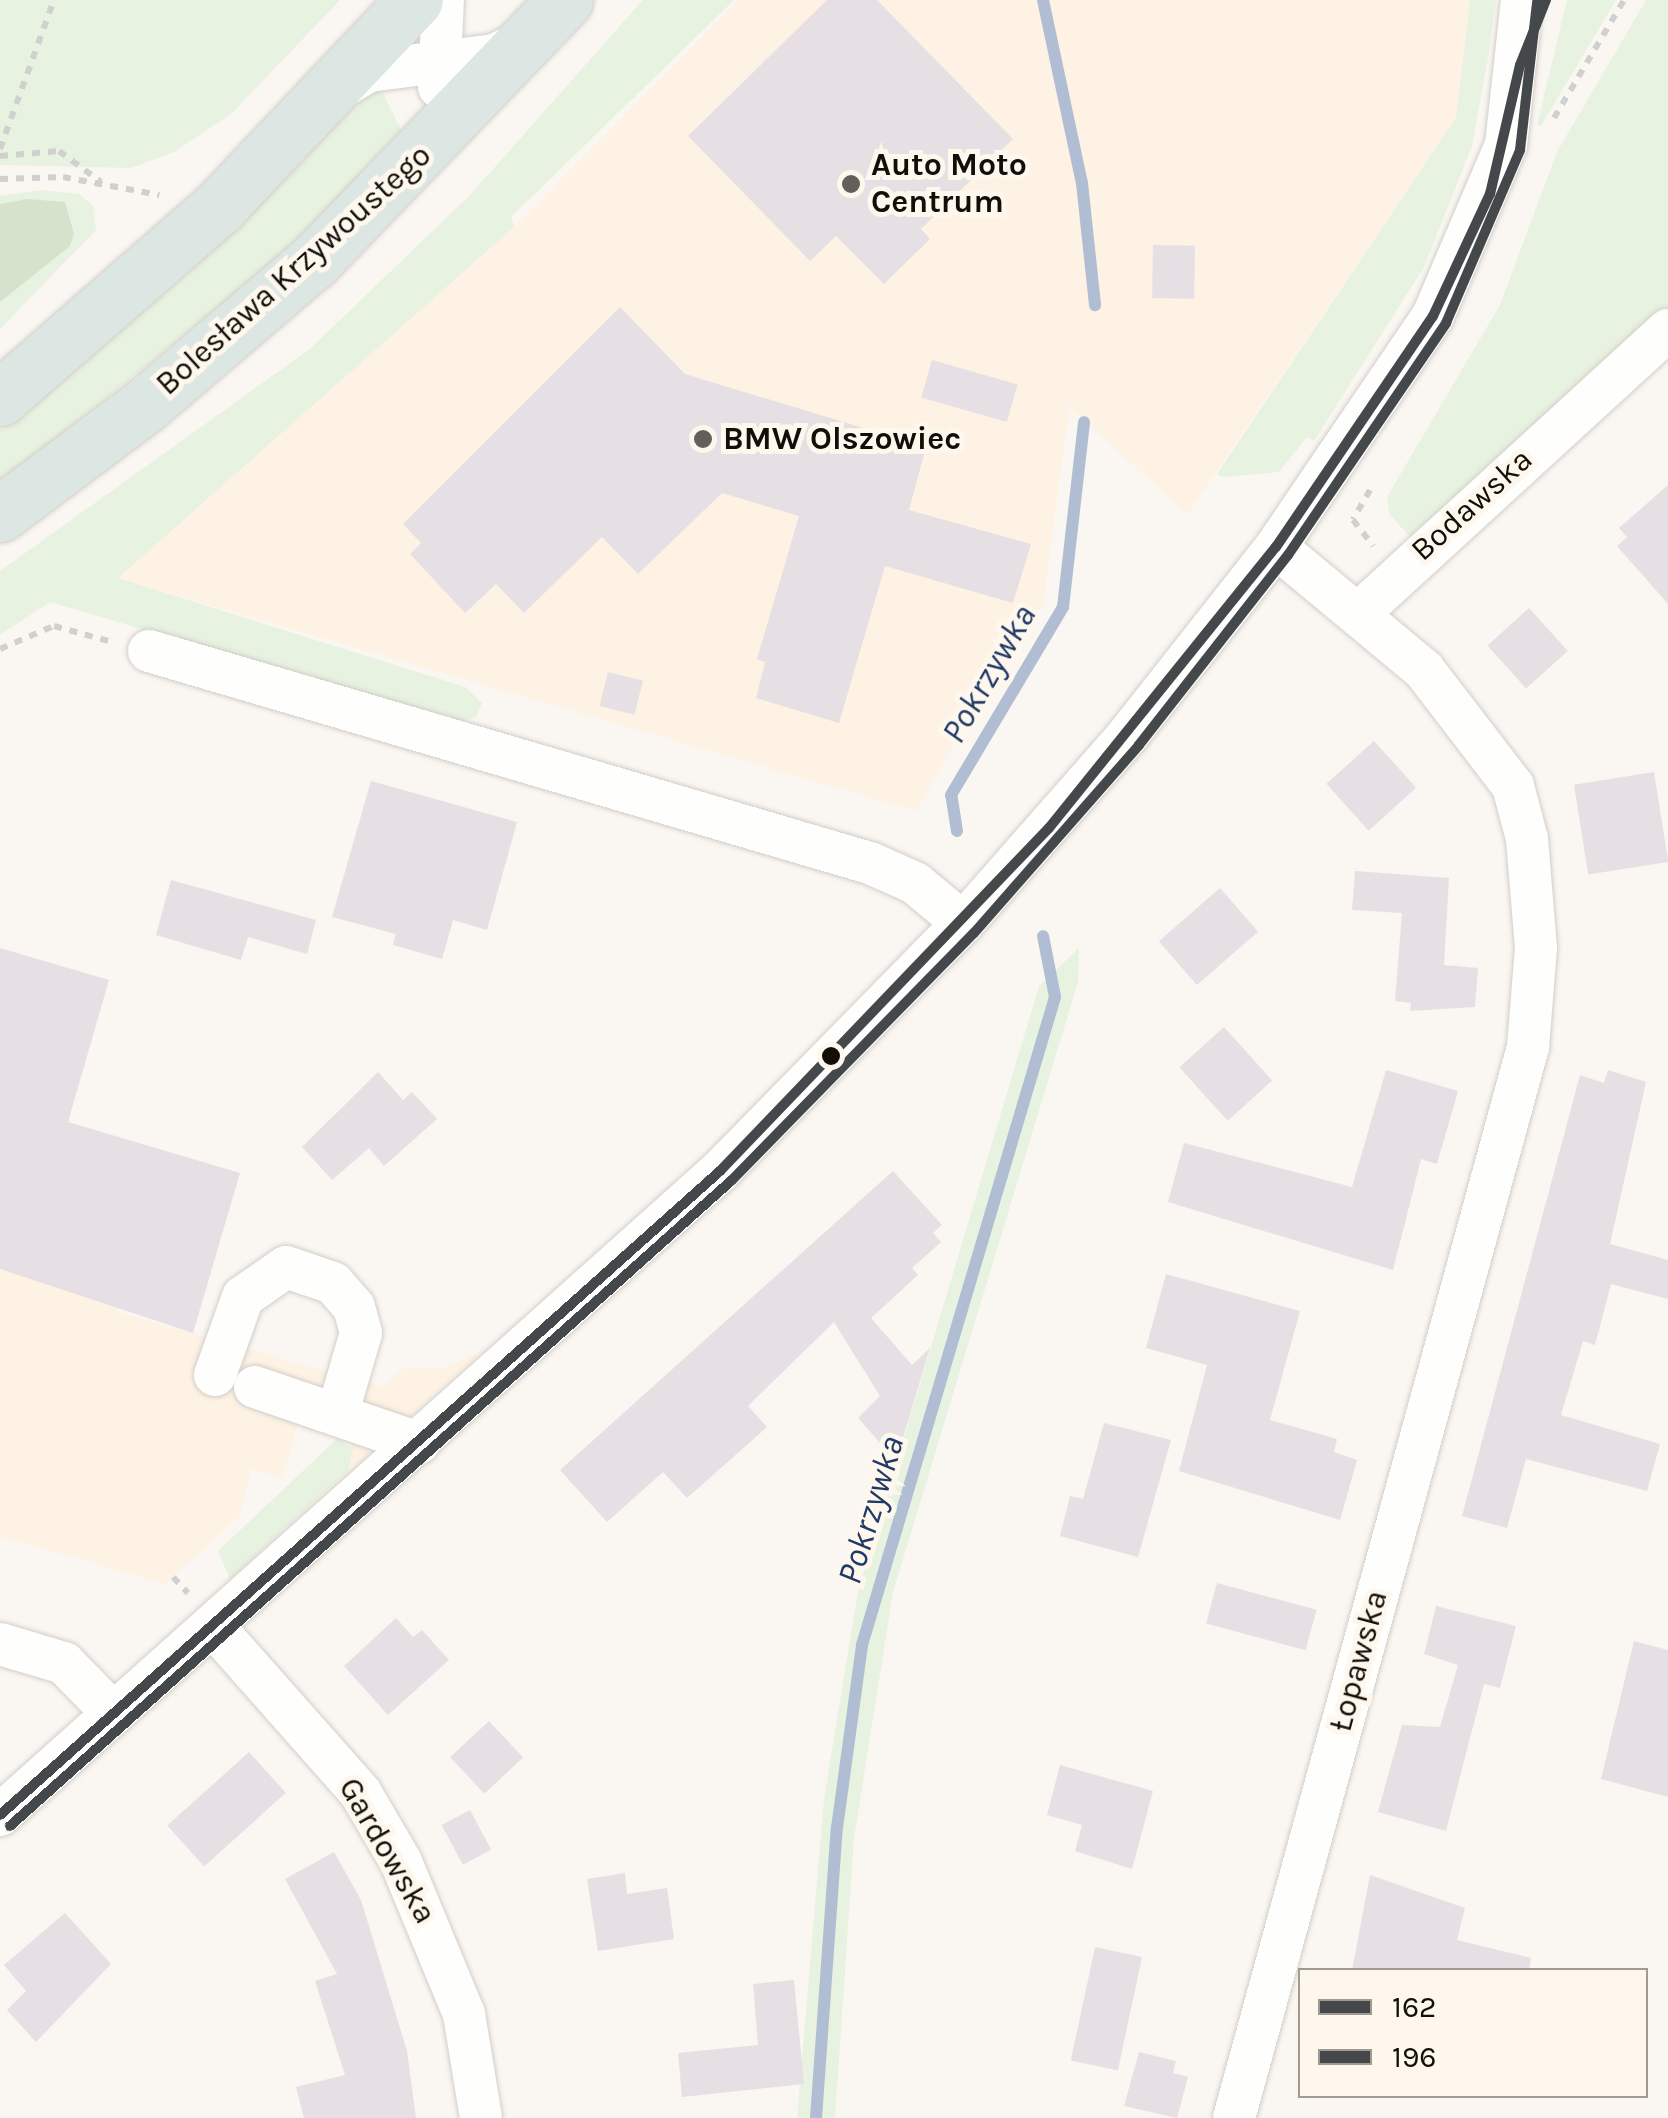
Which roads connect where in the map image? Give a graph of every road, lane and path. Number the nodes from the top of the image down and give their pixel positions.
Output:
1 (54, 0) edge
2 (415, 0) edge
3 (443, 0) edge
4 (1522, 0) edge
5 (1546, 0) edge
6 (556, 12) edge
7 (440, 62) junction
8 (1520, 65) junction
9 (326, 100) junction
10 (430, 147) junction
11 (0, 152) edge
12 (0, 179) edge
13 (102, 183) junction
14 (219, 207) junction
15 (1668, 330) edge
16 (0, 398) edge
17 (0, 514) edge
18 (1276, 546) junction
19 (1359, 613) junction
20 (0, 649) edge
21 (149, 651) joint
22 (964, 923) junction
23 (337, 1415) junction
24 (419, 1443) junction
25 (173, 1577) dead end
26 (184, 1588) dead end
27 (213, 1626) junction
28 (0, 1644) edge
29 (114, 1714) junction
30 (0, 1816) edge
31 (480, 2118) edge
32 (1234, 2118) edge

1 - 11 path
2 - 9 main road
3 - 7 street
4 - 8 street
5 - 8 street
6 - 7 street
6 - 10 main road, Bolesława Krzywoustego
7 - 9 street
7 - 10 street
8 - 18 street
9 - 14 main road
10 - 17 main road, Bolesława Krzywoustego
11 - 13 path
12 - 13 path
13 - 14 path
14 - 16 main road
15 - 19 street, Bodawska
18 - 19 street
18 - 22 street
19 - 32 street, Łopawska
20 - 21 path
21 - 22 street
22 - 24 street
23 - 23 street
23 - 24 street
24 - 27 street
25 - 26 path
27 - 29 street
27 - 31 street, Gardowska
28 - 29 street
29 - 30 street

